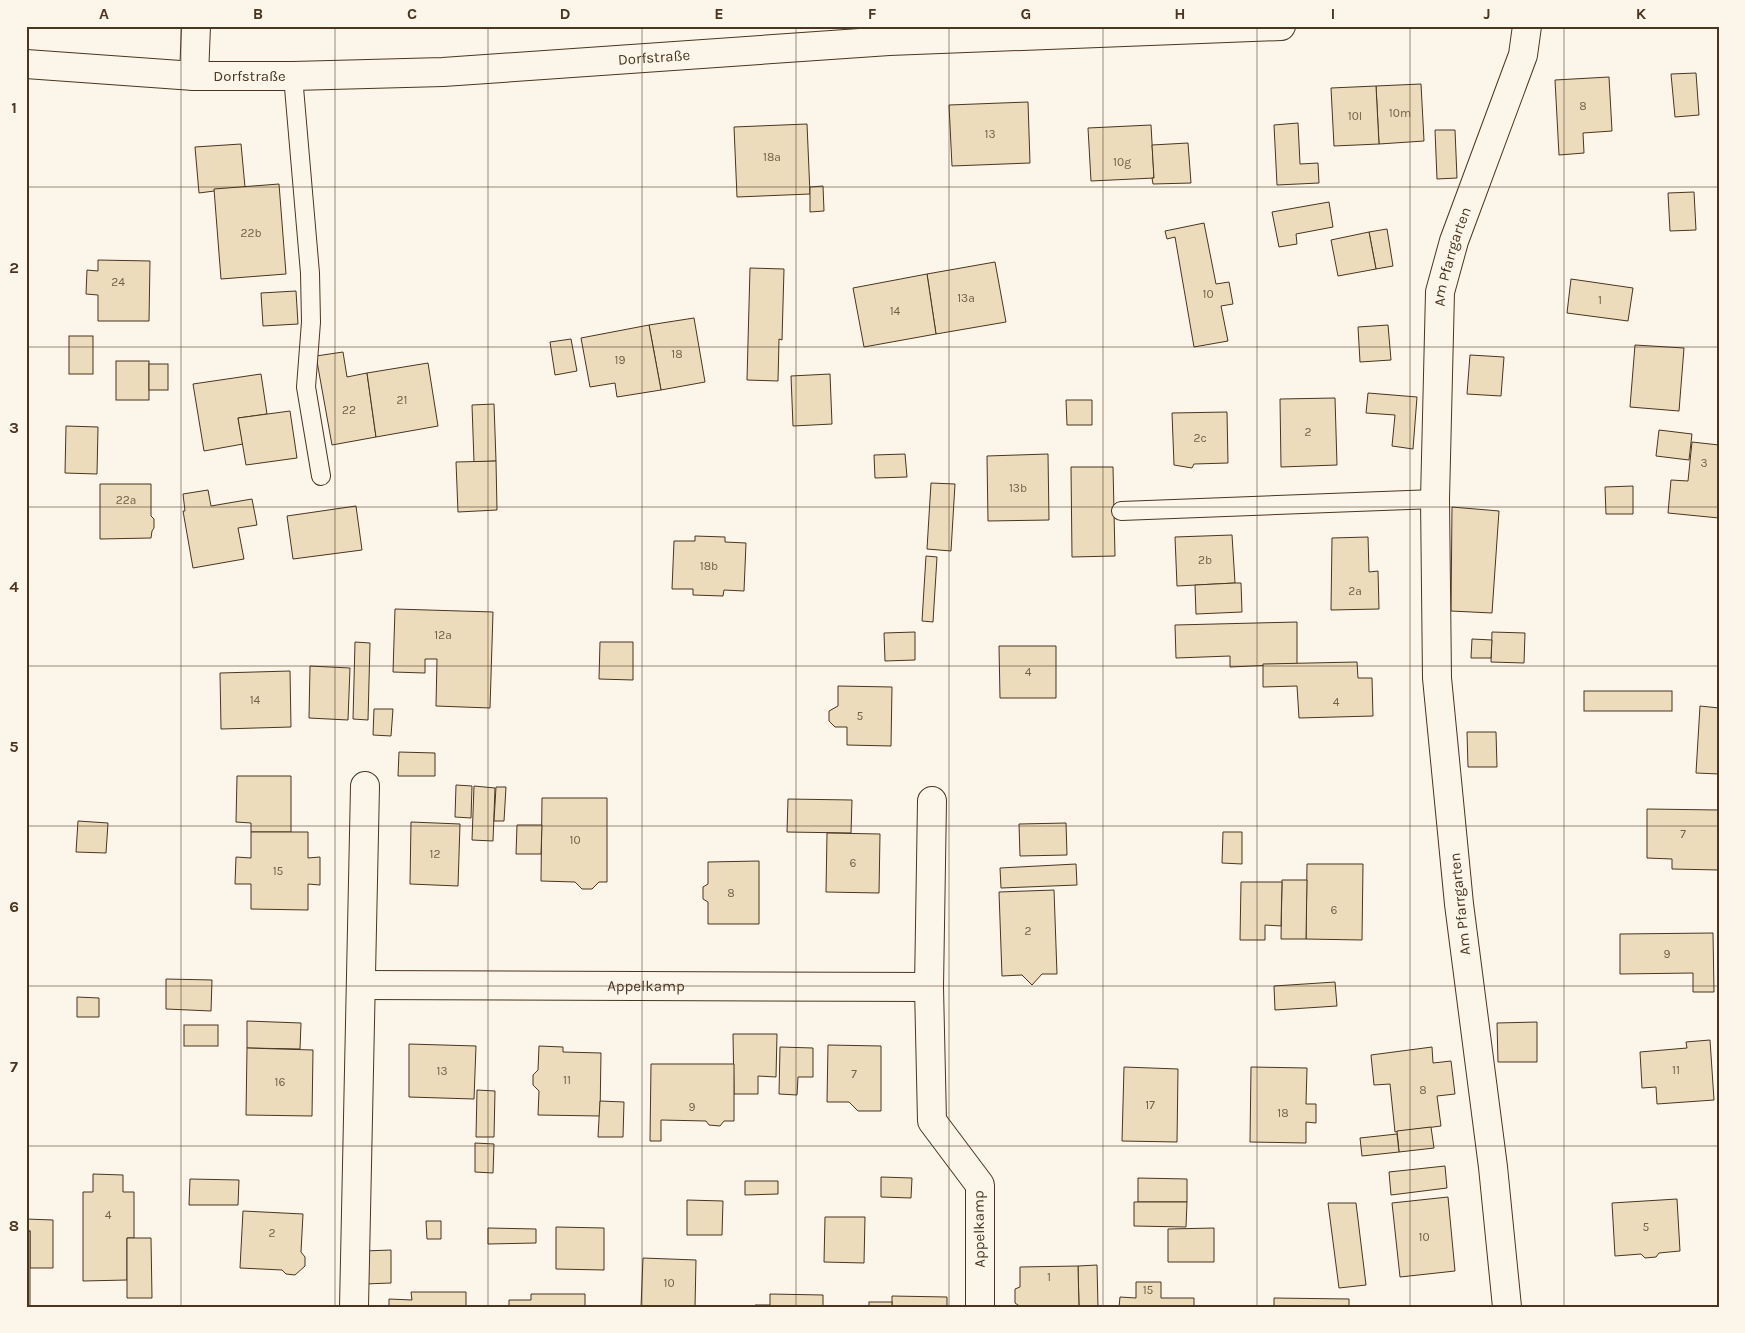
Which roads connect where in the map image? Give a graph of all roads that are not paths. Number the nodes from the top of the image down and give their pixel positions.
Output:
1 (196, 26) edge
2 (1281, 26) edge
3 (1527, 26) edge
4 (1224, 27) edge
5 (26, 64) edge
6 (194, 76) junction
7 (293, 76) junction
8 (321, 476) dead end
9 (1435, 499) junction
10 (1121, 511) dead end
11 (365, 786) dead end
12 (932, 802) dead end
13 (362, 985) junction
14 (929, 987) junction
15 (354, 1307) edge
16 (980, 1307) edge
17 (1507, 1307) edge

1 - 6 street
2 - 4 street, Dorfstraße
3 - 9 street, Am Pfarrgarten
4 - 7 street, Dorfstraße
5 - 6 street, Dorfstraße
6 - 7 street, Dorfstraße
7 - 8 lane
9 - 10 lane
9 - 17 street, Am Pfarrgarten
11 - 13 street
12 - 14 street, Appelkamp
13 - 14 street, Appelkamp
13 - 15 street
14 - 16 street, Appelkamp

